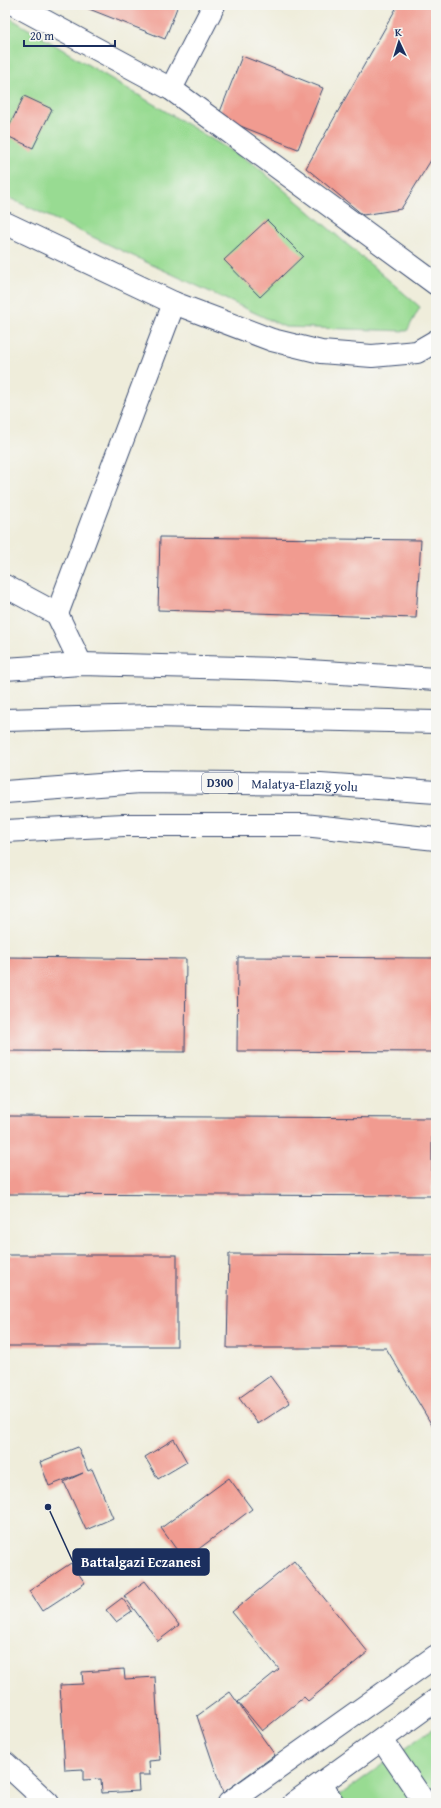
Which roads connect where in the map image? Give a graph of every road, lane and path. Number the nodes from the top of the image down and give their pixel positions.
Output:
1 (14, 5) edge
2 (214, 5) edge
3 (171, 90) junction
4 (5, 223) edge
5 (436, 284) edge
6 (174, 303) junction
7 (436, 341) edge
8 (5, 586) edge
9 (57, 614) junction
10 (81, 664) junction
11 (5, 669) edge
12 (436, 679) edge
13 (5, 720) edge
14 (436, 722) edge
15 (5, 792) edge
16 (436, 792) edge
17 (5, 831) edge
18 (436, 839) edge
19 (436, 1656) edge
20 (436, 1700) edge
21 (382, 1740) junction
22 (5, 1763) edge
23 (321, 1784) junction
24 (48, 1803) edge
25 (229, 1803) edge
26 (294, 1803) edge
27 (333, 1803) edge
28 (425, 1803) edge

1 - 3 main road
2 - 3 main road
3 - 5 main road
4 - 6 main road
6 - 7 main road
6 - 9 main road
8 - 9 main road
9 - 10 main road
10 - 11 main road
10 - 12 main road
13 - 14 main road
15 - 16 main road, Malatya-Elazığ yolu / D300
17 - 18 main road
19 - 25 main road
20 - 21 main road
21 - 23 main road
21 - 28 main road
22 - 24 main road
23 - 26 main road
23 - 27 main road

